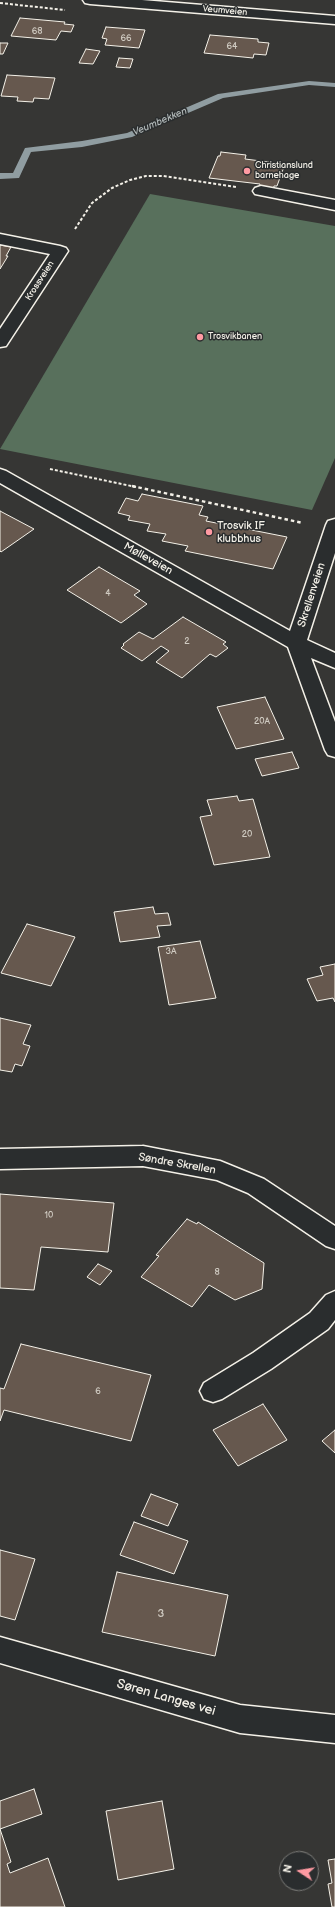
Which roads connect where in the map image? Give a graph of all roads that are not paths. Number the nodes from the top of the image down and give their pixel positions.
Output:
1 (90, 0) edge
2 (335, 20) edge
3 (261, 192) road end
4 (335, 205) edge
5 (0, 239) edge
6 (0, 342) edge
7 (0, 475) edge
8 (334, 528) edge
9 (296, 643) junction
10 (335, 661) edge
11 (335, 750) edge
12 (0, 1159) edge
13 (335, 1239) edge
14 (335, 1302) edge
15 (212, 1391) dead end
16 (0, 1650) edge
17 (335, 1729) edge

1 - 2 street, Veumveien
3 - 4 street
5 - 6 street, Krossveien
7 - 9 street, Mølleveien
8 - 9 street, Skrellenveien
9 - 10 street, Mølleveien
9 - 11 street
12 - 13 street, Søndre Skrellen
14 - 15 street
16 - 17 street, Søren Langes vei

